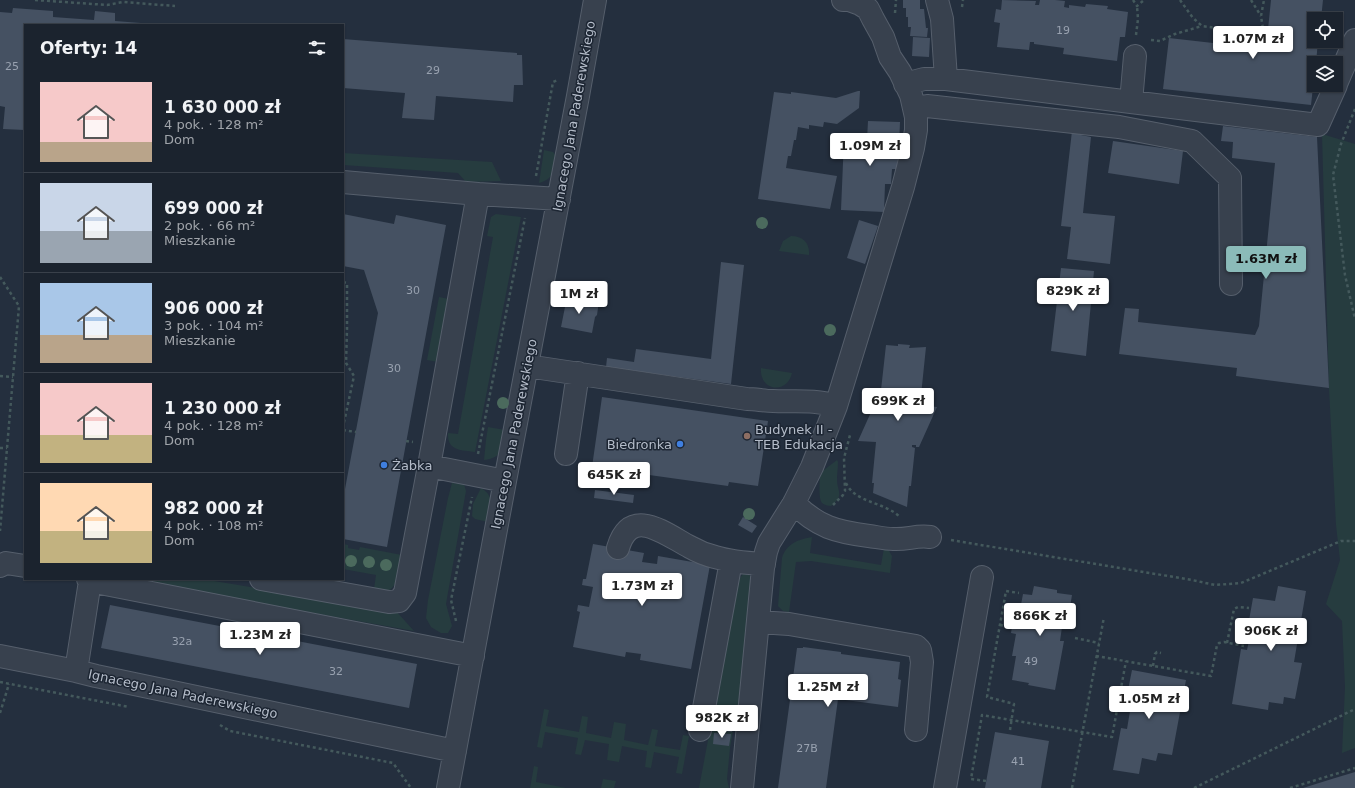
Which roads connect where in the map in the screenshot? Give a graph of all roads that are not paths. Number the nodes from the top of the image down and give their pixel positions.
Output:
1 (595, 0) edge
2 (843, 0) edge
3 (937, 0) edge
4 (872, 4) edge
5 (1355, 40) edge
6 (1141, 48) road end
7 (1343, 68) edge
8 (946, 79) junction
9 (905, 84) junction
10 (1332, 92) edge
11 (1131, 102) junction
12 (914, 108) junction
13 (344, 182) edge
14 (478, 194) junction
15 (558, 199) junction
16 (1231, 284) dead end
17 (527, 366) junction
18 (578, 373) junction
19 (836, 406) junction
20 (566, 454) dead end
21 (429, 466) junction
22 (505, 481) junction
23 (794, 503) junction
24 (930, 537) road end
25 (618, 548) dead end
26 (732, 561) junction
27 (764, 564) junction
28 (0, 566) edge
29 (24, 566) edge
30 (982, 577) dead end
31 (89, 580) edge
32 (272, 580) edge
33 (294, 582) edge
34 (758, 622) junction
35 (465, 654) junction
36 (0, 656) edge
37 (76, 671) junction
38 (700, 730) dead end
39 (916, 730) dead end
40 (455, 750) junction
41 (448, 788) edge
42 (742, 788) edge
43 (945, 788) edge

1 - 15 street, Ignacego Jana Paderewskiego
2 - 4 street
3 - 8 street
4 - 9 street
5 - 7 street
6 - 11 street
8 - 9 street
8 - 11 street
9 - 12 street
10 - 11 street
12 - 16 street
12 - 19 street
13 - 14 street
14 - 15 street
14 - 21 street
15 - 17 street, Ignacego Jana Paderewskiego
17 - 18 street
17 - 22 street, Ignacego Jana Paderewskiego
18 - 19 street
18 - 20 street
19 - 23 street
21 - 22 street
21 - 33 street
22 - 35 street, Ignacego Jana Paderewskiego
23 - 24 street
23 - 27 street
25 - 26 street
26 - 27 street
26 - 38 street
27 - 34 street
28 - 29 street
30 - 43 street
31 - 35 street, Ignacego Jana Paderewskiego
31 - 37 street, Ignacego Jana Paderewskiego
32 - 33 street
34 - 39 street
34 - 42 street
35 - 40 street, Ignacego Jana Paderewskiego
36 - 37 street
37 - 40 street, Ignacego Jana Paderewskiego
40 - 41 street, Ignacego Jana Paderewskiego

